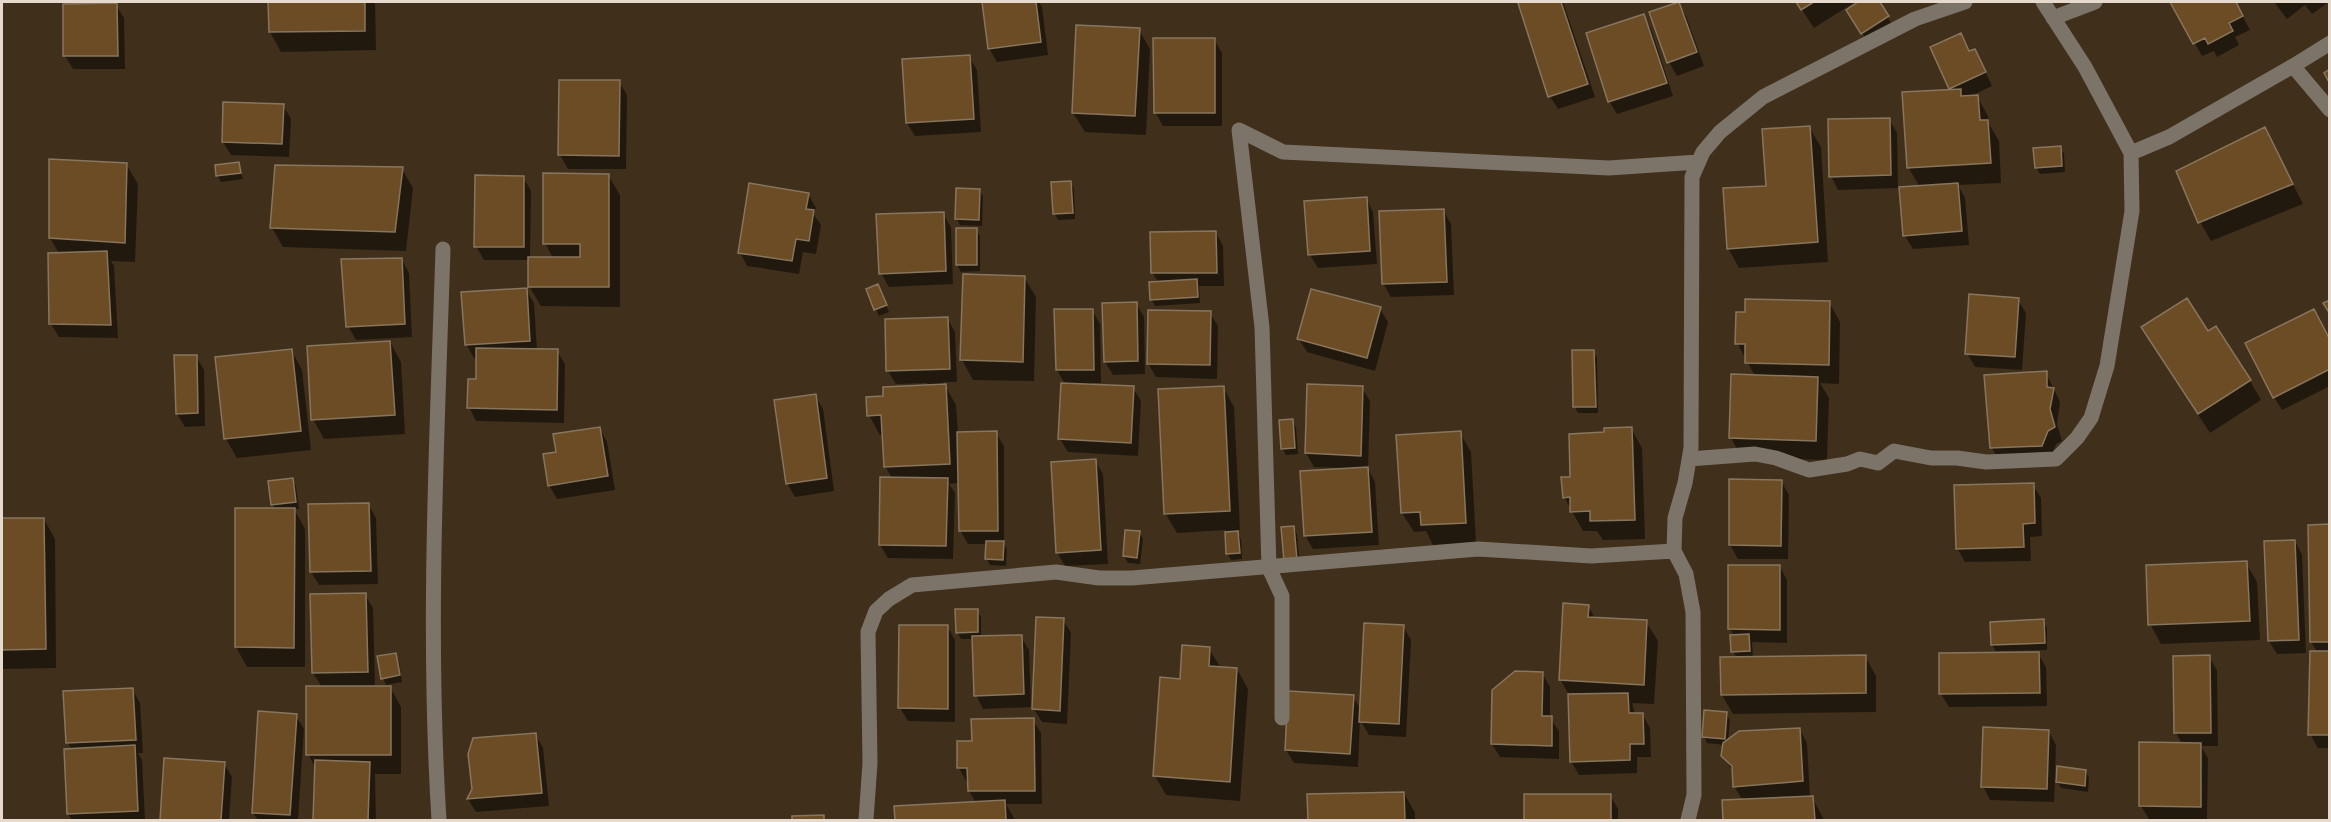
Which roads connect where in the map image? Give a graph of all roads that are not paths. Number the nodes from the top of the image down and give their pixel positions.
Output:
1 (1965, 2) edge
2 (2043, 2) edge
3 (2095, 2) edge
4 (2053, 18) junction
5 (2330, 43) edge
6 (2293, 66) junction
7 (2330, 110) edge
8 (2131, 153) junction
9 (1698, 162) junction
10 (443, 249) dead end
11 (1689, 459) junction
12 (1674, 551) junction
13 (1269, 568) junction
14 (1282, 718) dead end
15 (439, 820) edge
16 (867, 820) edge
17 (1688, 820) edge

1 - 9 street
2 - 4 street
3 - 4 street
4 - 8 street
5 - 6 street
6 - 7 street
6 - 8 street
8 - 11 street
9 - 11 street
9 - 13 street
10 - 15 street
11 - 12 street
12 - 13 street
12 - 17 street
13 - 14 street
13 - 16 street

